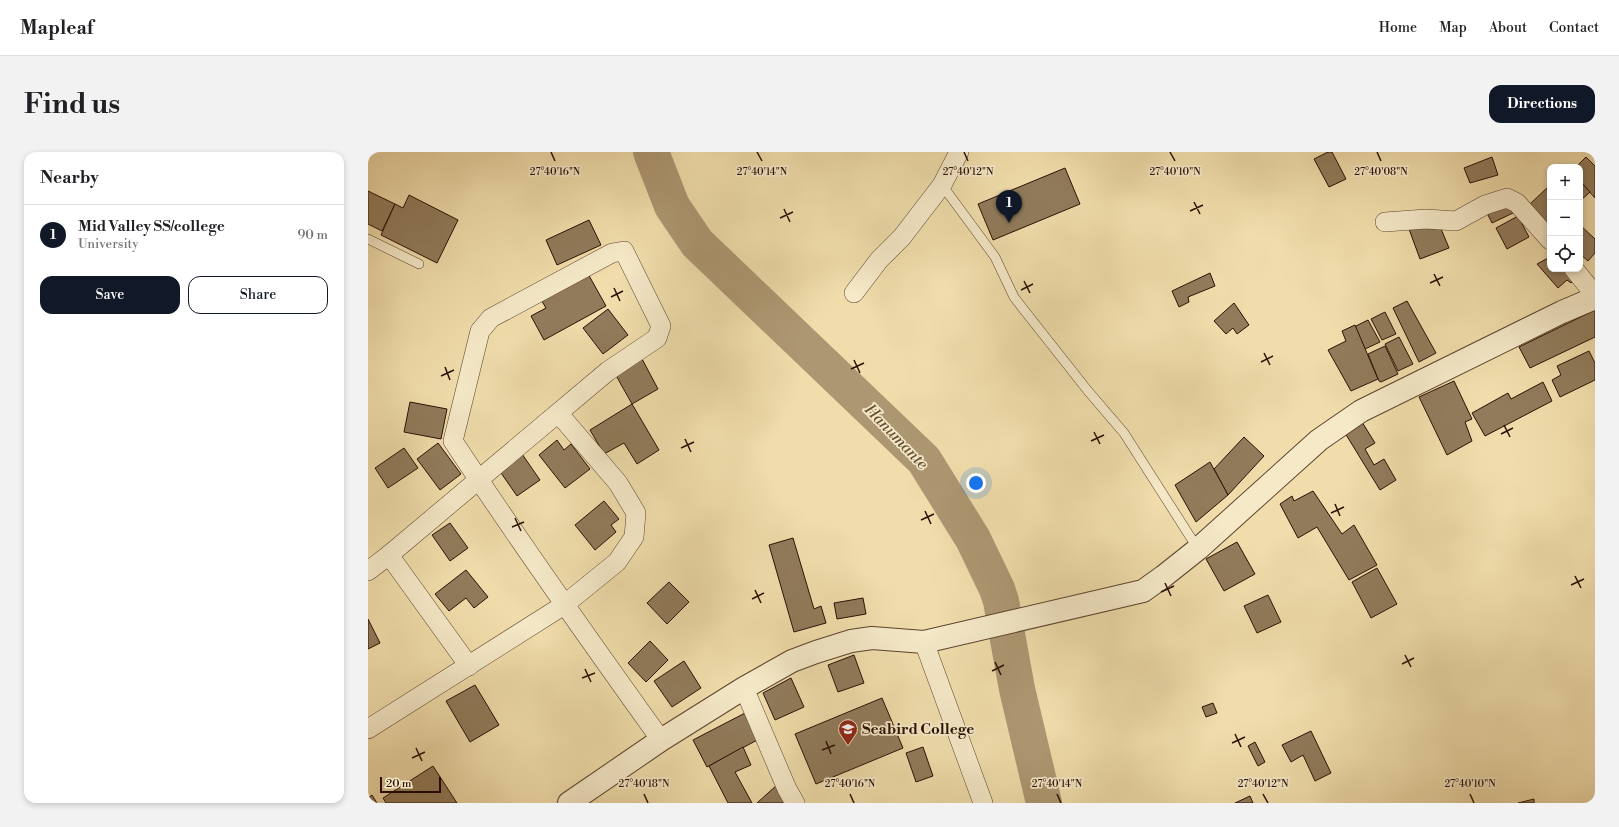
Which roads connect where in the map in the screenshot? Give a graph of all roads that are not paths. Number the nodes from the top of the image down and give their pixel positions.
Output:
1 (959, 152) edge
2 (942, 185) junction
3 (1385, 222) dead end
4 (1547, 237) edge
5 (368, 239) edge
6 (419, 264) dead end
7 (1576, 272) edge
8 (854, 293) dead end
9 (1595, 295) edge
10 (1595, 298) edge
11 (559, 414) junction
12 (479, 481) junction
13 (1198, 549) junction
14 (389, 555) junction
15 (368, 570) edge
16 (564, 606) junction
17 (928, 641) junction
18 (469, 666) junction
19 (744, 688) junction
20 (368, 729) edge
21 (661, 740) junction
22 (569, 803) edge
23 (795, 803) edge
24 (983, 803) edge

1 - 2 street
2 - 8 street
2 - 13 lane
3 - 4 street
5 - 6 lane
7 - 9 street
10 - 13 street
11 - 12 street
11 - 12 street
11 - 16 street
12 - 14 street
12 - 16 street
13 - 17 street
14 - 15 street
14 - 18 street
16 - 18 street
16 - 21 street
17 - 19 street
17 - 24 street
18 - 20 street
19 - 21 street
19 - 23 street
21 - 22 street

